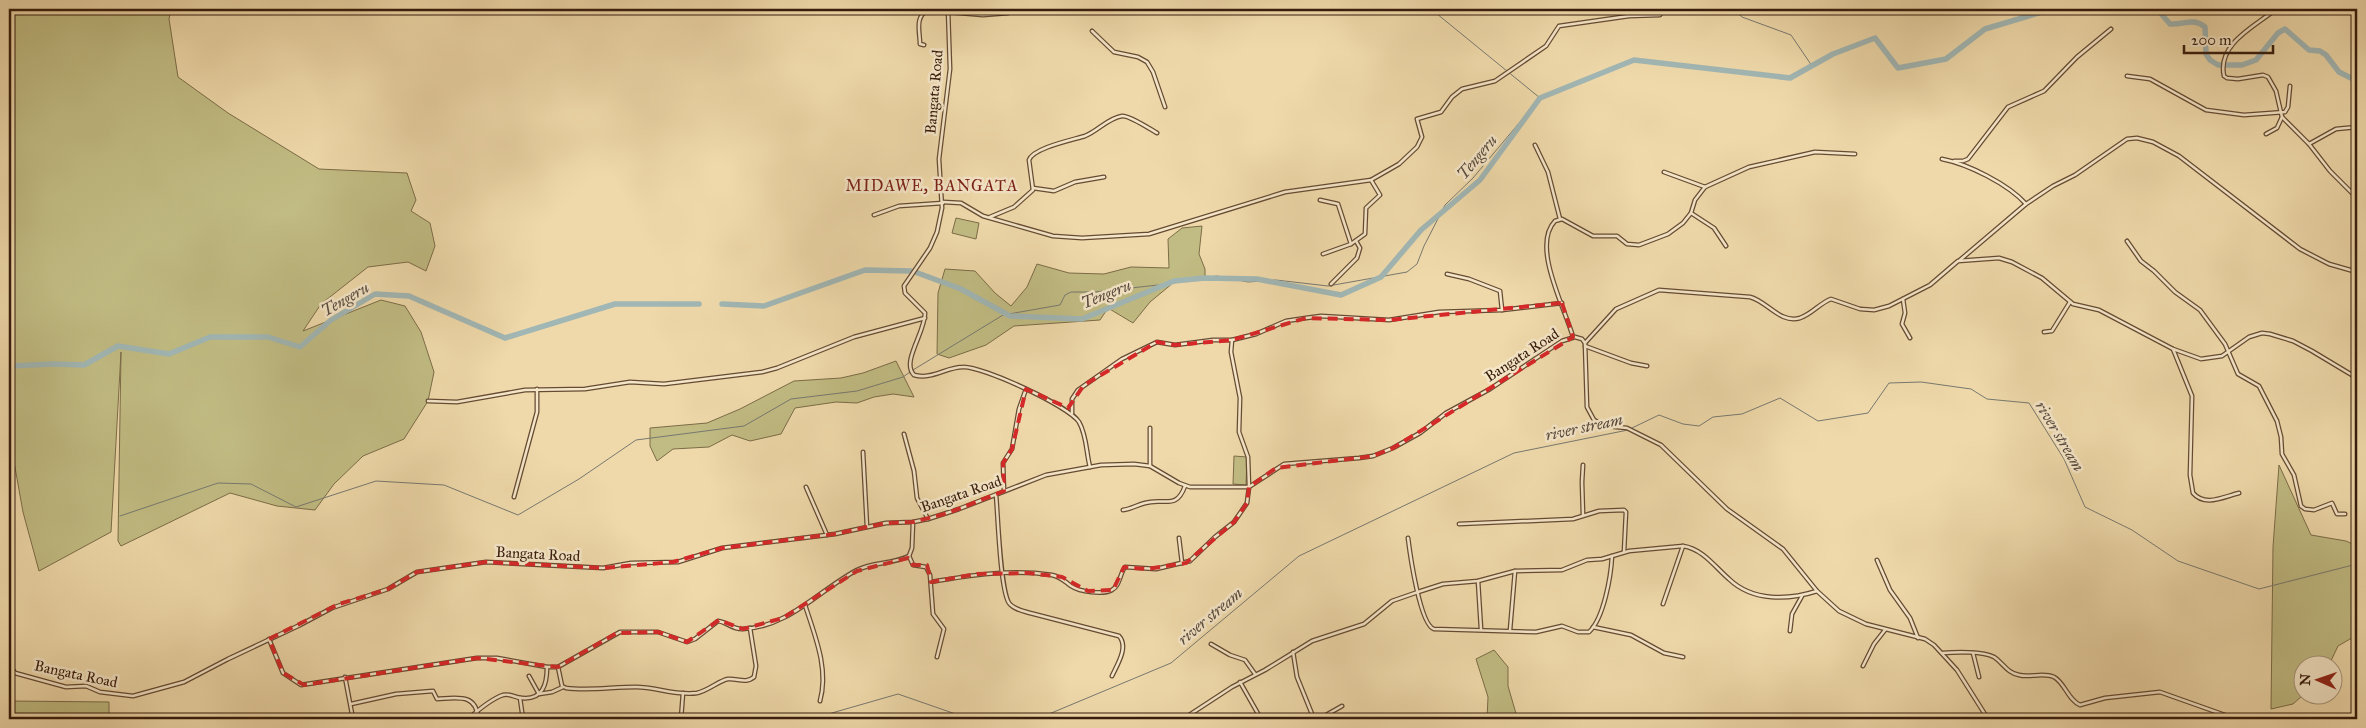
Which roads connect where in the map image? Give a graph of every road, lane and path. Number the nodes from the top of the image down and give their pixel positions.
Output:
1 (928, 9) edge
2 (2276, 9) edge
3 (2325, 9) edge
4 (2335, 9) edge
5 (948, 10) edge
6 (1008, 13) dead end
7 (1660, 15) dead end
8 (2112, 29) dead end
9 (1092, 31) dead end
10 (924, 45) dead end
11 (2127, 76) dead end
12 (2290, 86) dead end
13 (1165, 107) dead end
14 (2280, 112) junction
15 (2282, 117) junction
16 (2357, 127) edge
17 (1157, 133) dead end
18 (2266, 134) dead end
19 (2309, 144) junction
20 (1535, 145) dead end
21 (1855, 154) dead end
22 (1942, 159) dead end
23 (1954, 161) junction
24 (1664, 172) dead end
25 (1104, 176) dead end
26 (1371, 180) junction
27 (1705, 187) junction
28 (1033, 188) junction
29 (2357, 198) edge
30 (1320, 200) dead end
31 (943, 202) junction
32 (2026, 204) junction
33 (1691, 213) junction
34 (874, 215) dead end
35 (988, 218) junction
36 (1560, 219) junction
37 (2127, 240) dead end
38 (1356, 241) junction
39 (1351, 244) junction
40 (1726, 246) dead end
41 (1323, 254) dead end
42 (1960, 260) junction
43 (2357, 272) edge
44 (1447, 274) dead end
45 (1330, 284) dead end
46 (1903, 299) junction
47 (2070, 302) junction
48 (1562, 303) junction
49 (1502, 310) junction
50 (925, 318) junction
51 (2044, 332) dead end
52 (1573, 337) junction
53 (1910, 338) dead end
54 (1232, 340) junction
55 (1585, 345) junction
56 (2173, 349) junction
57 (2228, 352) junction
58 (1647, 366) dead end
59 (2357, 378) edge
60 (537, 389) junction
61 (1026, 389) junction
62 (428, 401) dead end
63 (1072, 414) junction
64 (1150, 428) dead end
65 (904, 434) dead end
66 (863, 452) dead end
67 (1583, 465) dead end
68 (1090, 466) junction
69 (1150, 466) junction
70 (1185, 486) junction
71 (1249, 486) junction
72 (806, 487) dead end
73 (1004, 491) junction
74 (2238, 493) dead end
75 (996, 495) junction
76 (514, 497) dead end
77 (1122, 510) dead end
78 (2345, 514) dead end
79 (1583, 515) junction
80 (928, 519) junction
81 (913, 522) junction
82 (1459, 524) dead end
83 (867, 527) junction
84 (827, 535) junction
85 (1178, 538) dead end
86 (1408, 538) dead end
87 (1683, 546) junction
88 (1624, 552) junction
89 (909, 556) junction
90 (1612, 556) junction
91 (1877, 560) dead end
92 (1182, 564) junction
93 (1515, 571) junction
94 (1003, 573) junction
95 (1478, 581) junction
96 (930, 582) junction
97 (1817, 591) junction
98 (1418, 592) junction
99 (1802, 596) junction
100 (1663, 604) dead end
101 (805, 605) junction
102 (1593, 627) junction
103 (750, 628) junction
104 (1481, 630) junction
105 (1510, 630) junction
106 (1886, 630) junction
107 (1790, 631) dead end
108 (1918, 638) junction
109 (269, 639) junction
110 (1211, 644) dead end
111 (1293, 652) junction
112 (1943, 653) junction
113 (1973, 653) junction
114 (937, 657) dead end
115 (1683, 657) dead end
116 (9, 664) edge
117 (1863, 666) dead end
118 (546, 667) junction
119 (558, 667) junction
120 (1255, 674) junction
121 (529, 676) dead end
122 (1112, 676) dead end
123 (345, 677) junction
124 (1979, 677) dead end
125 (1240, 682) junction
126 (563, 687) junction
127 (683, 693) junction
128 (538, 694) junction
129 (520, 698) junction
130 (820, 701) dead end
131 (351, 704) junction
132 (1342, 706) dead end
133 (478, 711) junction
134 (353, 719) edge
135 (468, 719) edge
136 (478, 719) edge
137 (523, 719) edge
138 (681, 719) edge
139 (1183, 719) edge
140 (1261, 719) edge
141 (1314, 719) edge
142 (1319, 719) edge
143 (1988, 719) edge
144 (2236, 719) edge

1 - 10 street
2 - 14 street
3 - 4 street
5 - 6 street
5 - 31 street, Bangata Road
7 - 26 street
8 - 23 street
9 - 13 street
11 - 14 street
12 - 14 street
14 - 15 street
15 - 18 street
15 - 19 street
16 - 19 street
17 - 28 street
19 - 29 street
20 - 36 street
21 - 27 street
22 - 23 street
23 - 32 street
24 - 27 street
25 - 28 street
26 - 35 street
26 - 38 street
27 - 33 street
28 - 35 street
30 - 39 street
31 - 34 street
31 - 35 street
31 - 50 street, Bangata Road
32 - 42 street
32 - 43 street
33 - 36 street
33 - 40 street
36 - 48 street
37 - 57 street
38 - 39 street
38 - 45 street
39 - 41 street
42 - 46 street
42 - 47 street
44 - 49 street
46 - 53 street
46 - 55 street
47 - 51 street
47 - 56 street
48 - 49 street
48 - 52 street
49 - 54 street
50 - 60 street
50 - 61 street
52 - 55 street, Bangata Road
52 - 71 street, Bangata Road
54 - 63 street
54 - 71 street
55 - 58 street, Bangata Road
55 - 97 street
56 - 57 street
56 - 74 street
57 - 59 street
57 - 78 street
60 - 62 street
60 - 76 street
61 - 63 street
61 - 73 street
63 - 68 street
64 - 69 street
65 - 80 street
66 - 83 street
67 - 79 street
68 - 69 street, Bangata Road
68 - 73 street, Bangata Road
69 - 70 street, Bangata Road
70 - 71 street, Bangata Road
70 - 77 street
71 - 92 street
72 - 84 street
73 - 75 street, Bangata Road
75 - 80 street, Bangata Road
75 - 94 street
79 - 82 street
79 - 88 street
80 - 81 street, Bangata Road
81 - 83 street, Bangata Road
81 - 89 street
83 - 84 street, Bangata Road
84 - 109 street, Bangata Road
85 - 92 street
86 - 98 street
87 - 88 street
87 - 99 street
87 - 100 street
88 - 90 street
89 - 96 street
89 - 101 street
90 - 93 street
90 - 102 street
91 - 108 street
92 - 94 street
93 - 95 street
93 - 105 street
94 - 96 street
94 - 122 street
95 - 98 street
95 - 104 street
96 - 114 street
97 - 99 street
97 - 106 street
98 - 104 street
98 - 111 street
99 - 107 street
101 - 103 street
101 - 130 street
102 - 105 street
102 - 115 street
103 - 119 street
103 - 127 street
104 - 105 street
106 - 108 street
106 - 117 street
108 - 112 street
109 - 116 street, Bangata Road
109 - 123 street
110 - 120 street
111 - 120 street
111 - 141 street
112 - 113 street
112 - 143 street
113 - 124 street
113 - 144 street
118 - 119 street
118 - 123 street
118 - 128 street
119 - 126 street
120 - 125 street
121 - 128 street
123 - 131 street
125 - 139 street
125 - 140 street
126 - 127 street
126 - 128 street
127 - 138 street
128 - 129 street
129 - 133 street
129 - 137 street
131 - 133 street
131 - 134 street
132 - 142 street
133 - 135 street
133 - 136 street

